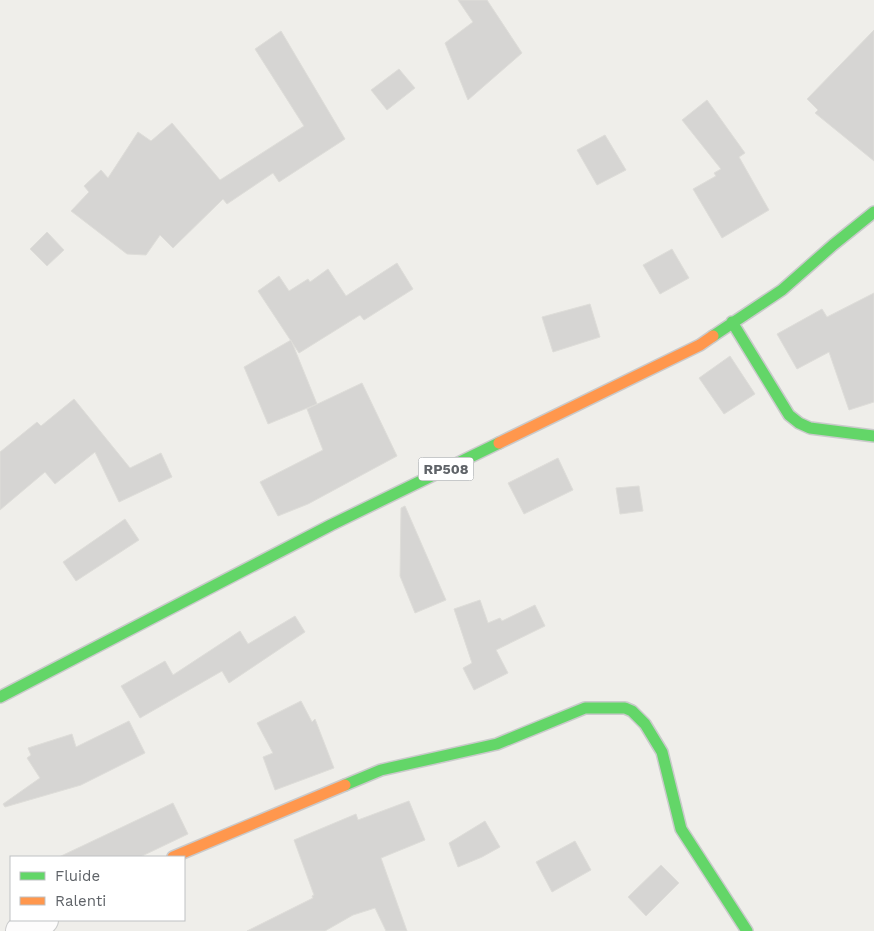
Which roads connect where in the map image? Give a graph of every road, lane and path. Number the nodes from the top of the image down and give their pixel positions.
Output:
1 (874, 212) edge
2 (732, 322) junction
3 (874, 436) edge
4 (0, 696) edge
5 (175, 856) edge
6 (42, 921) edge
7 (20, 931) edge
8 (747, 931) edge

1 - 2 main road, RP508
2 - 3 main road
2 - 4 main road, RP508
5 - 8 main road
6 - 7 street

